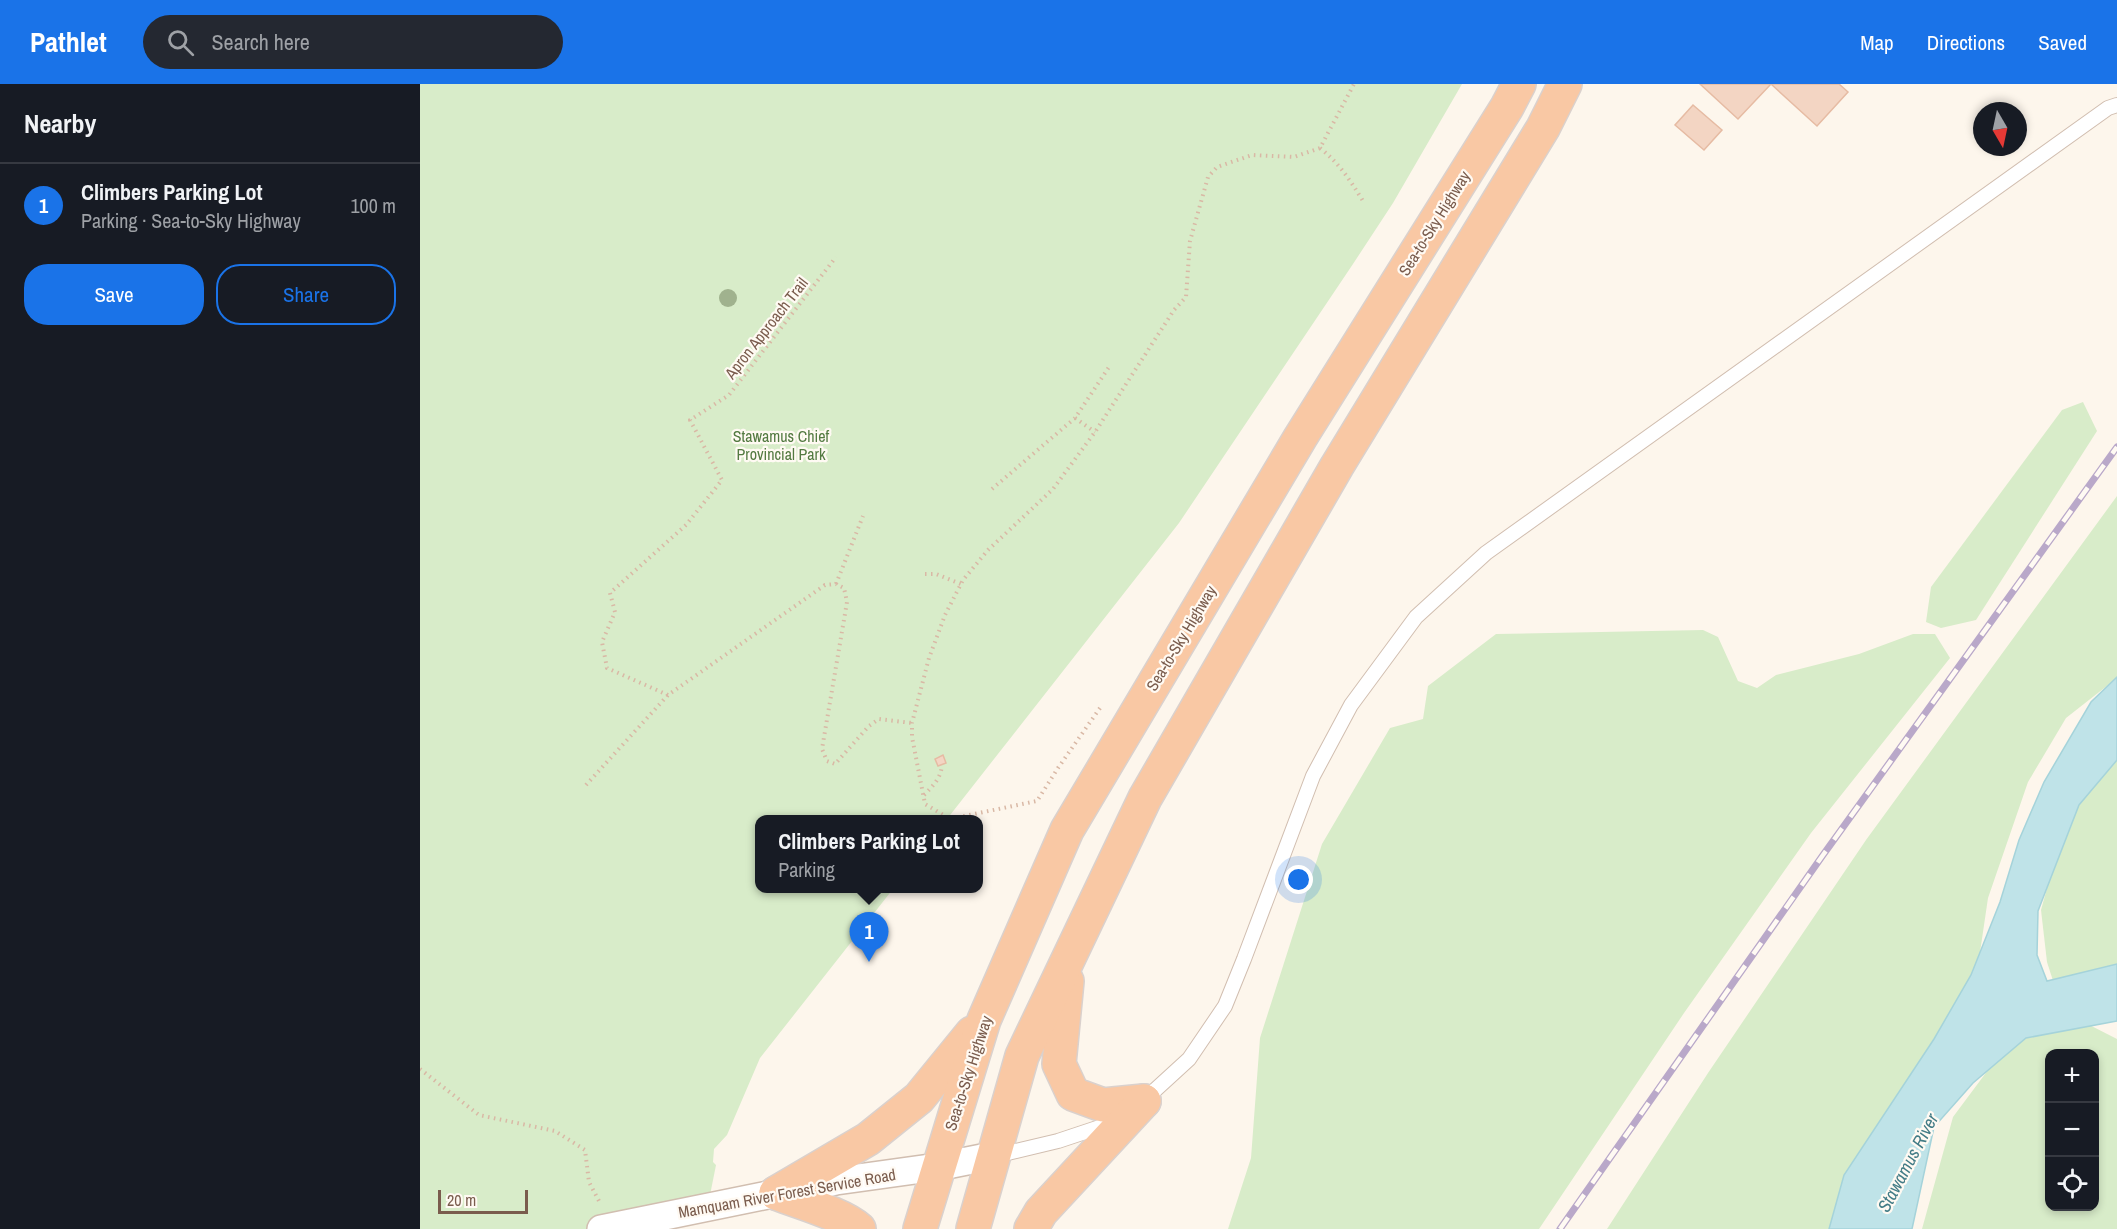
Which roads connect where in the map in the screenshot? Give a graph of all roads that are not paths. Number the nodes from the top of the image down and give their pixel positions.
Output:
1 (1519, 84) edge
2 (1565, 84) edge
3 (2117, 105) edge
4 (1070, 955) junction
5 (984, 1020) junction
6 (1144, 1101) junction
7 (993, 1156) junction
8 (937, 1167) junction
9 (776, 1193) junction
10 (607, 1227) edge
11 (859, 1229) edge
12 (920, 1229) edge
13 (973, 1229) edge
14 (1031, 1229) edge

1 - 5 highway, Sea-to-Sky Highway
2 - 4 highway
3 - 6 lane
4 - 6 highway
4 - 7 highway
5 - 8 highway, Sea-to-Sky Highway
5 - 9 highway
6 - 7 lane
6 - 14 highway
7 - 8 street, Mamquam River Forest Service Road
7 - 13 highway
8 - 9 street, Mamquam River Forest Service Road
8 - 12 highway, Sea-to-Sky Highway
9 - 10 street, Mamquam River Forest Service Road
9 - 11 highway

